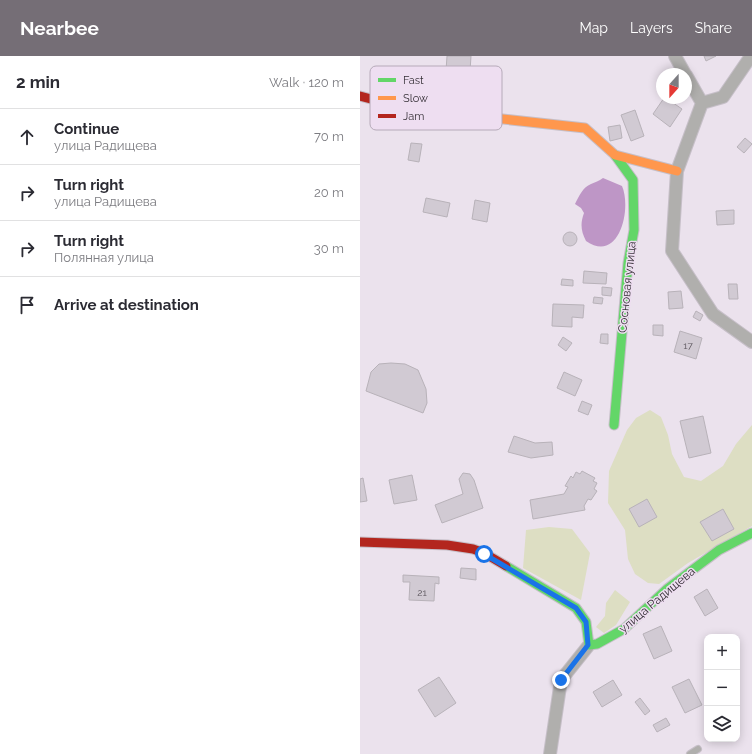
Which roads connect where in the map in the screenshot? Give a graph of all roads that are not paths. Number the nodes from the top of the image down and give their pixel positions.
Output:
1 (675, 56) edge
2 (751, 56) edge
3 (682, 68) edge
4 (692, 85) edge
5 (360, 96) edge
6 (370, 99) edge
7 (702, 103) junction
8 (502, 119) edge
9 (615, 155) junction
10 (677, 171) junction
11 (752, 342) edge
12 (614, 425) dead end
13 (752, 533) edge
14 (360, 542) edge
15 (588, 645) junction
16 (698, 749) dead end
17 (550, 754) edge
18 (690, 754) edge

1 - 3 street
2 - 7 street
4 - 7 street
5 - 6 street, Сосновая улица
7 - 10 street
8 - 9 street, Сосновая улица
9 - 10 street
9 - 12 street, Сосновая улица
10 - 11 street
13 - 15 street, улица Радищева
14 - 15 street
15 - 17 street
16 - 18 lane

